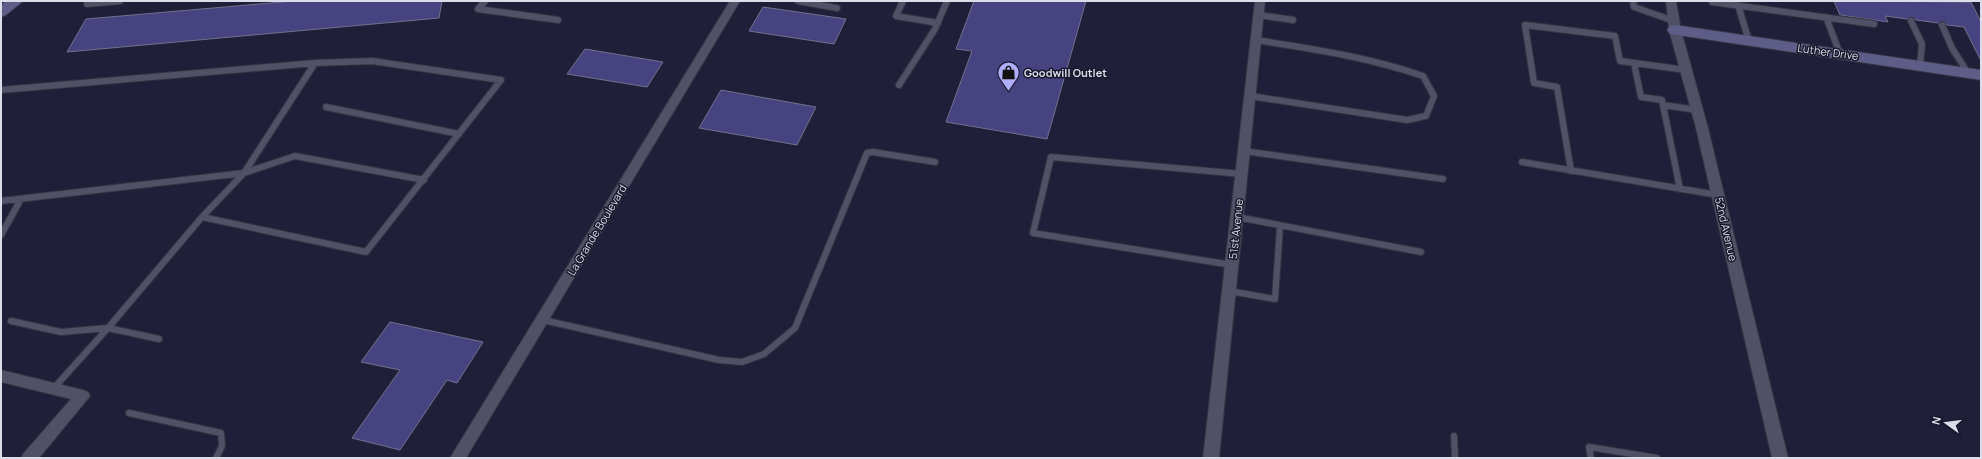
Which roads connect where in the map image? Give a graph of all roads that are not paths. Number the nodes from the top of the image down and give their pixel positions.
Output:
1 (16, 1) edge
2 (120, 1) edge
3 (484, 1) edge
4 (735, 1) edge
5 (798, 1) edge
6 (903, 1) edge
7 (947, 1) edge
8 (1260, 1) edge
9 (1633, 1) edge
10 (1671, 1) edge
11 (1712, 2) edge
12 (87, 4) dead end
13 (1738, 5) junction
14 (837, 8) dead end
15 (1, 12) edge
16 (1259, 15) junction
17 (1826, 17) junction
18 (558, 20) dead end
19 (1293, 20) dead end
20 (1911, 21) dead end
21 (938, 23) junction
22 (1874, 24) dead end
23 (1942, 25) dead end
24 (1675, 26) junction
25 (1256, 40) junction
26 (1750, 41) junction
27 (1840, 54) junction
28 (316, 63) junction
29 (1634, 63) junction
30 (1920, 66) junction
31 (1686, 70) junction
32 (1974, 74) edge
33 (898, 85) dead end
34 (1, 90) edge
35 (1250, 96) junction
36 (1662, 105) junction
37 (326, 107) dead end
38 (1697, 110) junction
39 (459, 134) junction
40 (1244, 151) junction
41 (935, 162) dead end
42 (1522, 162) dead end
43 (1571, 170) junction
44 (244, 173) junction
45 (1242, 174) junction
46 (1443, 179) dead end
47 (424, 180) junction
48 (1680, 189) junction
49 (1718, 195) junction
50 (21, 199) junction
51 (1, 201) edge
52 (202, 217) junction
53 (1237, 217) junction
54 (1280, 226) junction
55 (1, 235) edge
56 (1421, 252) dead end
57 (1232, 265) junction
58 (1229, 291) junction
59 (543, 320) junction
60 (11, 321) dead end
61 (108, 328) junction
62 (159, 338) dead end
63 (1, 376) edge
64 (53, 388) junction
65 (129, 413) dead end
66 (1454, 436) dead end
67 (29, 458) edge
68 (216, 458) edge
69 (458, 458) edge
70 (1212, 458) edge
71 (1455, 458) edge
72 (1590, 458) edge
73 (1657, 458) edge
74 (1780, 458) edge

1 - 15 street
2 - 12 lane
3 - 18 lane
4 - 59 street, La Grande Boulevard
5 - 14 lane
6 - 21 lane
7 - 21 lane
8 - 16 street, 51st Avenue
9 - 24 lane
10 - 24 street, 52nd Avenue
11 - 13 lane
13 - 17 lane
13 - 26 lane
16 - 19 lane
16 - 25 street, 51st Avenue
17 - 22 lane
17 - 27 lane
20 - 30 lane
21 - 33 lane
23 - 32 lane
24 - 26 street, Luther Drive
24 - 31 street, 52nd Avenue
25 - 35 street, 51st Avenue
25 - 35 lane
26 - 27 street, Luther Drive
27 - 30 street, Luther Drive
28 - 34 lane
28 - 39 lane
28 - 44 lane
29 - 31 lane
29 - 36 lane
29 - 43 lane
30 - 32 street, Luther Drive
31 - 38 street, 52nd Avenue
35 - 40 street, 51st Avenue
36 - 38 lane
36 - 48 lane
37 - 39 lane
38 - 49 street, 52nd Avenue
39 - 47 lane
40 - 45 street, 51st Avenue
40 - 46 lane
41 - 59 lane
42 - 43 lane
43 - 48 lane
44 - 47 lane
44 - 50 lane
44 - 52 lane
45 - 53 street, 51st Avenue
45 - 57 lane
47 - 52 lane
48 - 49 lane
49 - 74 street, 52nd Avenue
50 - 51 lane
50 - 55 lane
52 - 61 lane
53 - 54 lane
53 - 57 street, 51st Avenue
54 - 56 lane
54 - 58 lane
57 - 58 street, 51st Avenue
58 - 70 street, 51st Avenue
59 - 69 street, La Grande Boulevard
60 - 61 lane
61 - 62 lane
61 - 64 lane
63 - 64 street
64 - 67 street
65 - 68 lane
66 - 71 lane
72 - 73 lane

